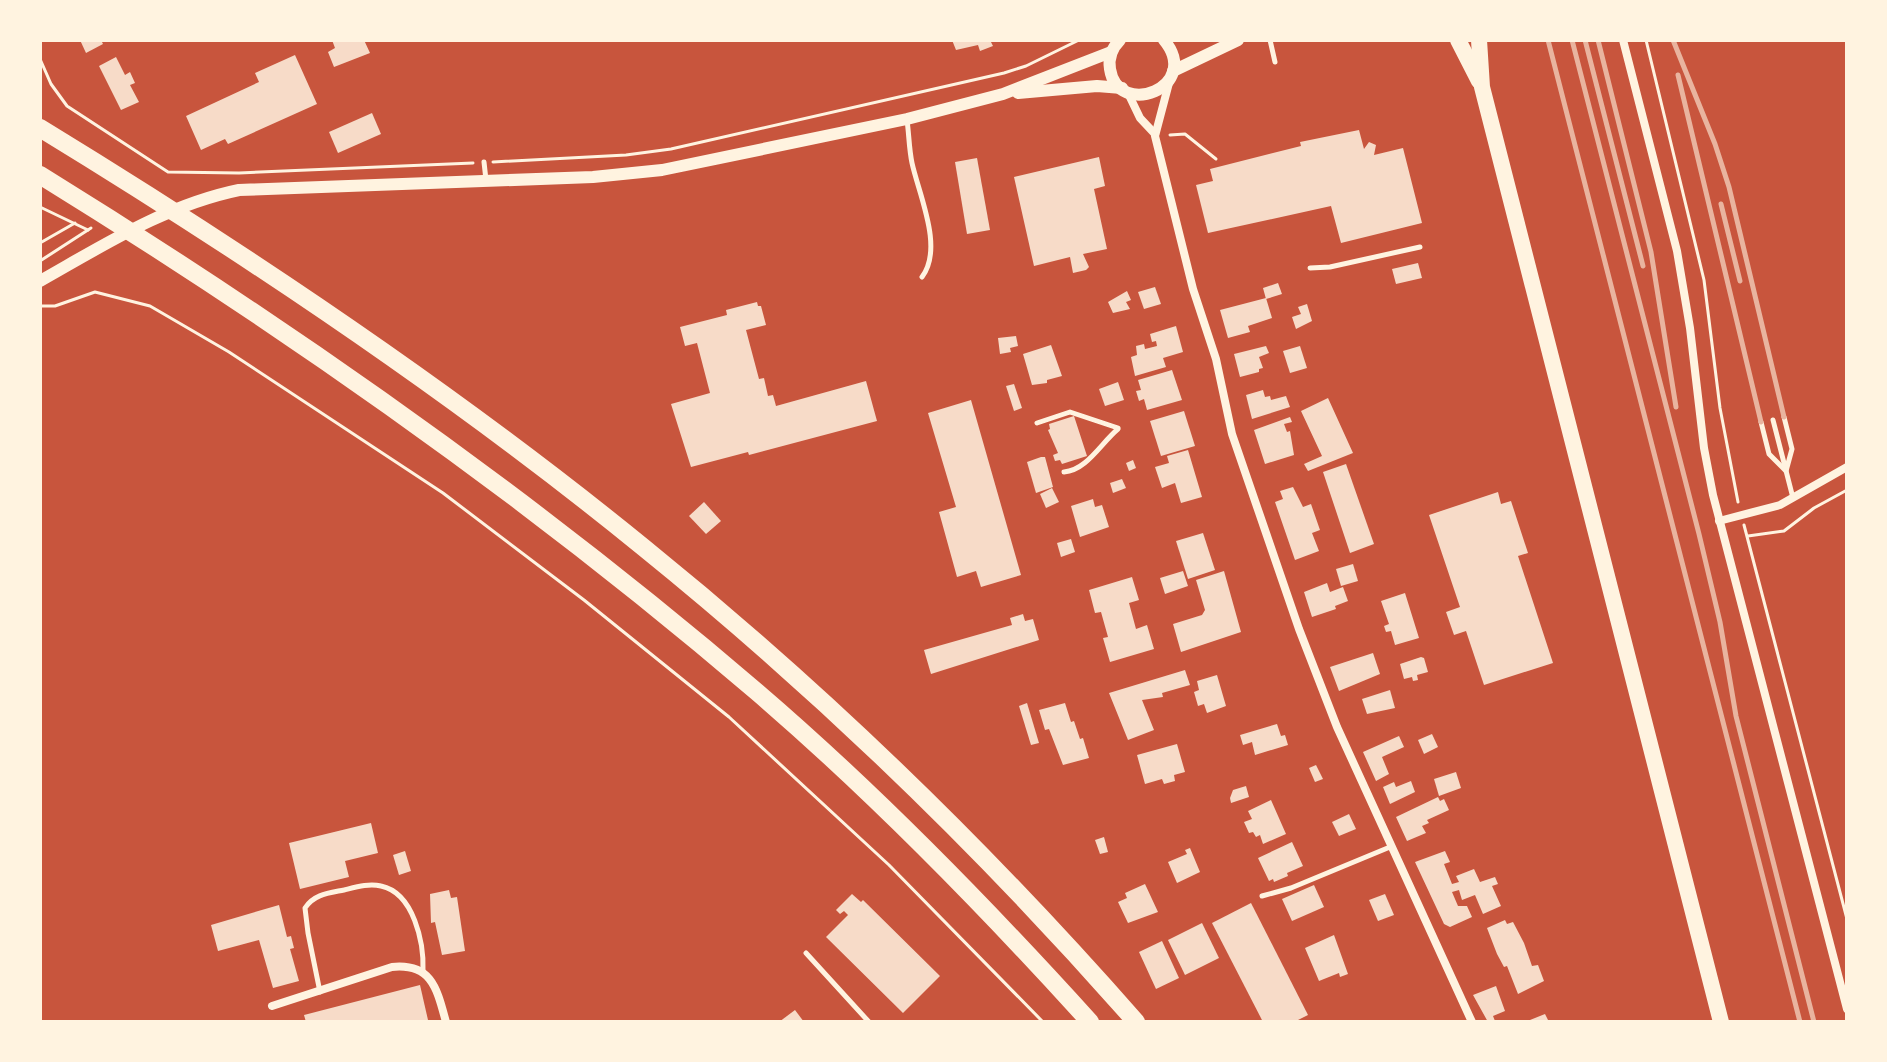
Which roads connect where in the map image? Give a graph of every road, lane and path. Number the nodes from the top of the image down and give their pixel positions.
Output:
1 (1079, 40) edge
2 (1164, 40) edge
3 (1238, 40) edge
4 (1270, 40) edge
5 (1458, 40) edge
6 (1479, 40) edge
7 (1623, 40) edge
8 (1646, 40) edge
9 (1117, 43) edge
10 (40, 59) edge
11 (1275, 62) dead end
12 (1171, 75) junction
13 (1482, 87) junction
14 (1125, 90) junction
15 (1003, 94) junction
16 (907, 119) junction
17 (40, 128) edge
18 (1155, 134) junction
19 (1170, 135) dead end
20 (1216, 159) dead end
21 (484, 162) junction
22 (40, 175) edge
23 (486, 181) junction
24 (40, 207) edge
25 (75, 223) junction
26 (40, 243) edge
27 (1420, 247) dead end
28 (40, 261) edge
29 (1310, 268) dead end
30 (922, 277) dead end
31 (40, 281) edge
32 (40, 306) edge
33 (1784, 417) dead end
34 (1773, 420) dead end
35 (1761, 422) dead end
36 (1037, 423) dead end
37 (1847, 467) edge
38 (1786, 471) junction
39 (1064, 472) dead end
40 (1847, 490) edge
41 (1794, 499) junction
42 (1742, 516) junction
43 (1719, 521) junction
44 (1747, 536) junction
45 (1390, 847) junction
46 (1262, 896) dead end
47 (1847, 919) edge
48 (806, 953) dead end
49 (423, 971) junction
50 (320, 992) junction
51 (272, 1006) dead end
52 (1847, 1009) edge
53 (446, 1022) edge
54 (869, 1022) edge
55 (1043, 1022) edge
56 (1090, 1022) edge
57 (1136, 1022) edge
58 (1472, 1022) edge
59 (1721, 1022) edge

1 - 21 path
2 - 12 street
3 - 12 street
4 - 11 lane
5 - 13 main road
6 - 13 main road
7 - 43 street
8 - 42 path
9 - 14 street
9 - 15 street
10 - 21 path
12 - 14 street
12 - 18 street
13 - 59 main road
14 - 15 street
14 - 18 street
15 - 16 street
16 - 23 street
16 - 30 lane
17 - 57 highway
18 - 45 street
19 - 20 path
21 - 23 lane
22 - 56 highway
23 - 31 street
24 - 25 path
25 - 26 path
25 - 28 path
27 - 29 lane
32 - 55 path
33 - 38 lane
34 - 38 lane
35 - 38 lane
36 - 39 lane
37 - 41 street
38 - 41 lane
40 - 44 path
41 - 42 street
42 - 43 street
42 - 44 path
43 - 52 street
44 - 47 path
45 - 46 lane
45 - 58 street
48 - 54 lane
49 - 50 street
49 - 50 lane
49 - 53 street
50 - 51 street

